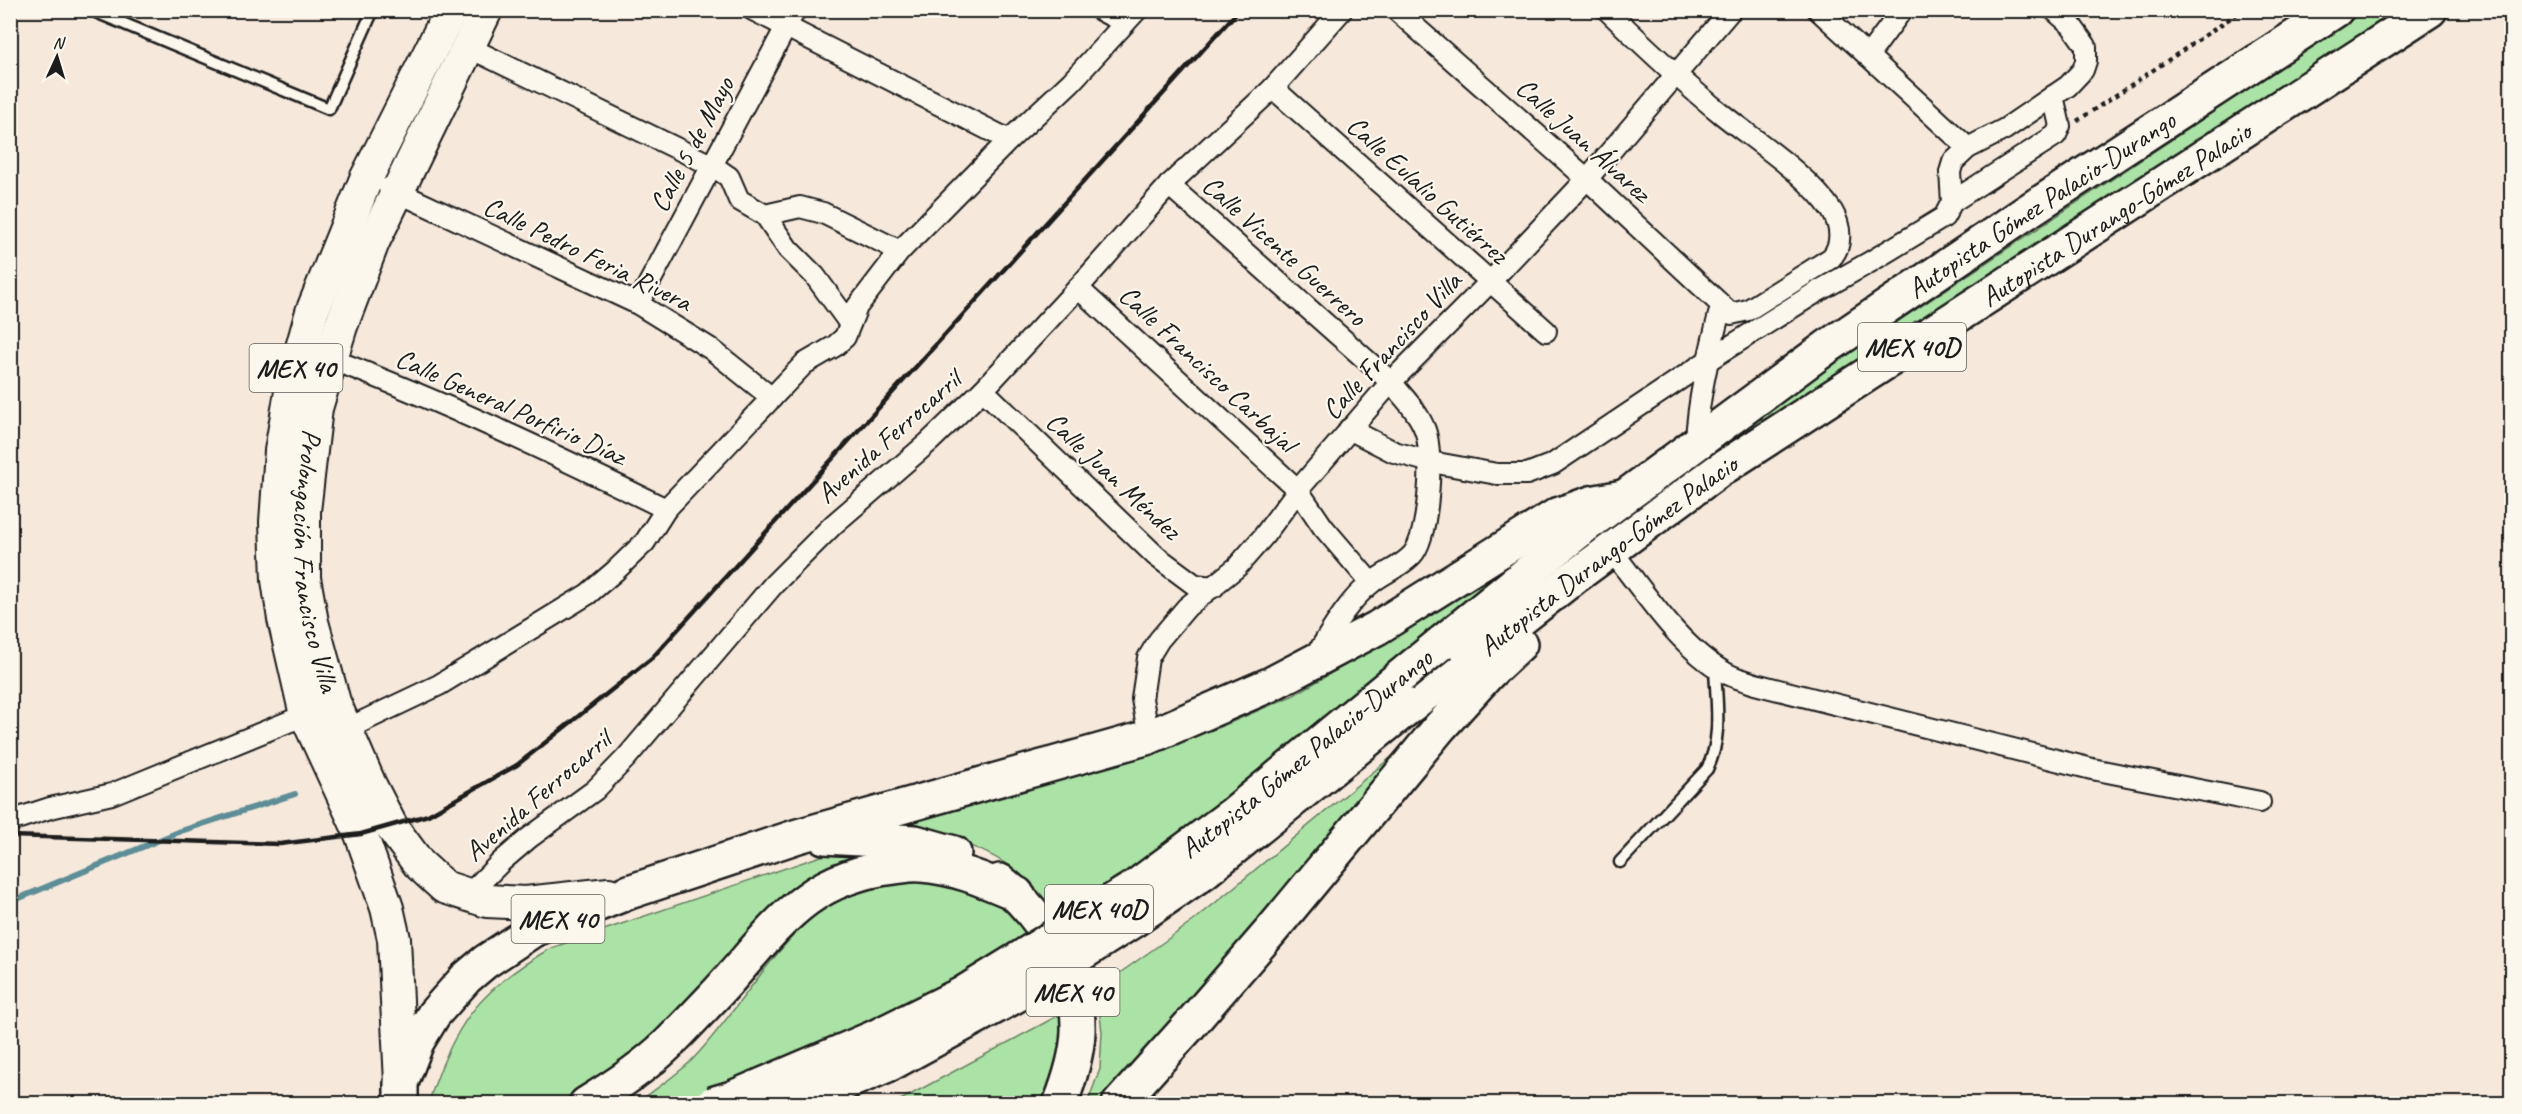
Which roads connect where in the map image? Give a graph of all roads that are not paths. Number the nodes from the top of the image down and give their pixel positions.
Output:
1 (91, 10) edge
2 (373, 10) edge
3 (451, 10) edge
4 (486, 10) edge
5 (753, 10) edge
6 (1101, 10) edge
7 (1342, 10) edge
8 (1396, 10) edge
9 (1607, 10) edge
10 (1731, 10) edge
11 (1818, 10) edge
12 (1902, 10) edge
13 (2054, 10) edge
14 (2336, 10) edge
15 (2430, 10) edge
16 (1131, 17) edge
17 (790, 18) edge
18 (468, 46) junction
19 (1868, 56) junction
20 (1676, 77) junction
21 (1273, 88) junction
22 (2053, 96) junction
23 (1009, 140) junction
24 (1968, 148) junction
25 (713, 166) junction
26 (366, 179) junction
27 (1587, 179) junction
28 (1169, 185) junction
29 (399, 193) junction
30 (1952, 202) junction
31 (765, 215) junction
32 (1838, 247) junction
33 (900, 251) junction
34 (1844, 277) junction
35 (1490, 282) junction
36 (1078, 288) junction
37 (638, 304) junction
38 (1726, 310) junction
39 (850, 324) junction
40 (1546, 331) dead end
41 (331, 359) junction
42 (1707, 361) junction
43 (1391, 382) junction
44 (983, 390) junction
45 (772, 398) junction
46 (1349, 429) junction
47 (1696, 442) junction
48 (1431, 462) junction
49 (1298, 490) junction
50 (1623, 497) junction
51 (666, 509) junction
52 (1611, 550) junction
53 (1573, 578) junction
54 (1371, 583) junction
55 (1214, 586) junction
56 (1311, 664) junction
57 (1715, 667) junction
58 (330, 730) junction
59 (1149, 737) junction
60 (358, 792) junction
61 (2260, 802) dead end
62 (10, 821) edge
63 (798, 836) junction
64 (1620, 862) dead end
65 (629, 892) junction
66 (1017, 894) junction
67 (467, 896) junction
68 (401, 1093) edge
69 (586, 1104) edge
70 (712, 1104) edge
71 (795, 1104) edge
72 (1060, 1104) edge
73 (1119, 1104) edge

1 - 2 lane
3 - 26 main road, Prolongación Francisco Villa / MEX 40
4 - 18 main road, Prolongación Francisco Villa / MEX 40
5 - 17 street
6 - 16 street
7 - 21 street, Avenida Ferrocarril
8 - 27 street, Calle Juan Álvarez
9 - 20 street
10 - 20 street, Calle Francisco Villa
11 - 19 street
12 - 19 street
13 - 22 street
14 - 47 highway, Autopista Gómez Palacio-Durango / MEX 40D
15 - 52 highway, Autopista Durango-Gómez Palacio / MEX 40D
16 - 23 street
17 - 23 street
17 - 25 street, Calle 5 de Mayo
18 - 25 street
18 - 29 main road, Prolongación Francisco Villa / MEX 40
19 - 24 street
20 - 27 street, Calle Francisco Villa
20 - 32 street
21 - 28 street, Avenida Ferrocarril
21 - 35 street, Calle Eulalio Gutiérrez
22 - 24 street
22 - 30 street
23 - 33 street
24 - 30 street
25 - 31 street
25 - 37 street, Calle 5 de Mayo
26 - 29 street, Calle Pedro Feria Rivera
26 - 58 main road, Prolongación Francisco Villa / MEX 40
27 - 35 street, Calle Francisco Villa
27 - 38 street, Calle Juan Álvarez
28 - 36 street, Avenida Ferrocarril
28 - 43 street, Calle Vicente Guerrero
29 - 37 street, Calle Pedro Feria Rivera
29 - 41 main road, Prolongación Francisco Villa / MEX 40
30 - 34 street
31 - 33 street
31 - 39 street
32 - 34 street
32 - 38 street
33 - 39 street
34 - 42 street
35 - 40 street, Calle Eulalio Gutiérrez
35 - 43 street, Calle Francisco Villa
36 - 44 street, Avenida Ferrocarril
36 - 49 street, Calle Francisco Carbajal
37 - 45 street, Calle Pedro Feria Rivera
38 - 42 street
39 - 45 street
41 - 51 street, Calle General Porfirio Díaz
41 - 58 main road, Prolongación Francisco Villa / MEX 40
42 - 47 street
42 - 48 street
43 - 46 street, Calle Francisco Villa
43 - 48 street, Calle Vicente Guerrero
44 - 55 street, Calle Juan Méndez
44 - 67 street, Avenida Ferrocarril
45 - 51 street
46 - 48 street
46 - 49 street, Calle Francisco Villa
47 - 50 highway, Autopista Gómez Palacio-Durango / MEX 40D
48 - 54 street, Calle Vicente Guerrero
49 - 54 street, Calle Francisco Carbajal
49 - 55 street, Calle Francisco Villa
50 - 56 highway
50 - 70 highway, Autopista Gómez Palacio-Durango / MEX 40D, bridge
51 - 58 street
52 - 53 highway, Autopista Durango-Gómez Palacio / MEX 40D
52 - 57 street
53 - 71 highway, Autopista Durango-Gómez Palacio / MEX 40D, bridge
53 - 73 highway
54 - 56 street, Calle Vicente Guerrero
55 - 59 street, Calle Francisco Villa
56 - 59 highway
57 - 61 street
57 - 64 lane
58 - 60 main road, Prolongación Francisco Villa / MEX 40
58 - 62 street
59 - 63 highway
60 - 67 main road, Prolongación Francisco Villa / MEX 40
60 - 68 main road, Prolongación Francisco Villa / MEX 40
63 - 65 highway, MEX 40
63 - 66 highway, MEX 40
65 - 67 main road, Prolongación Francisco Villa / MEX 40
65 - 68 highway, MEX 40
66 - 69 highway
66 - 72 highway, MEX 40

